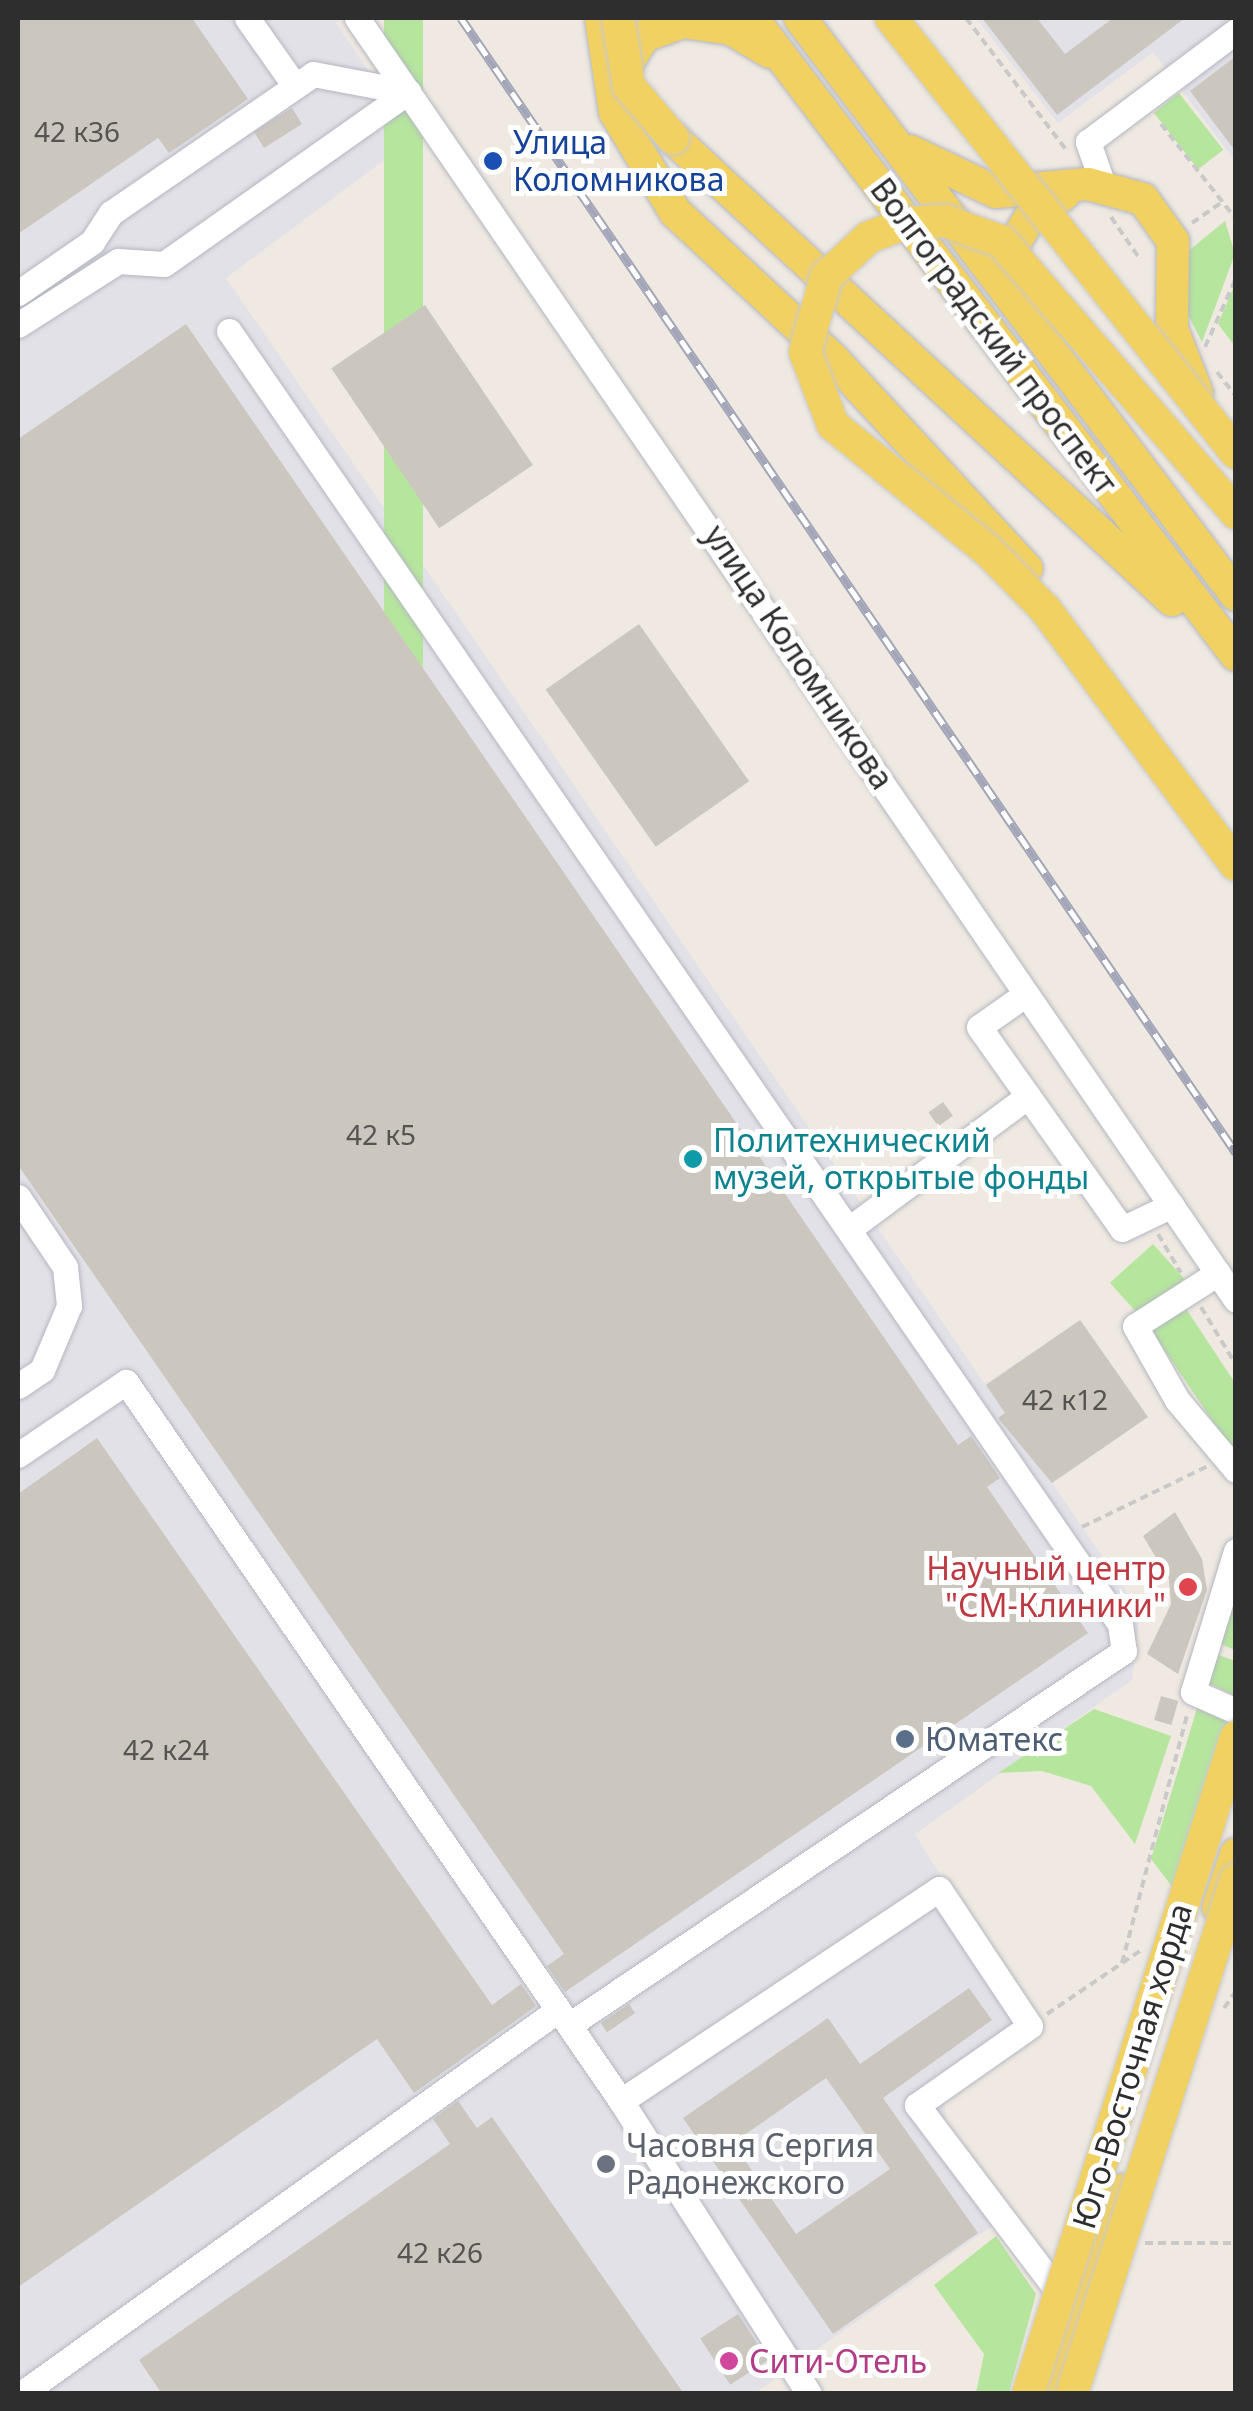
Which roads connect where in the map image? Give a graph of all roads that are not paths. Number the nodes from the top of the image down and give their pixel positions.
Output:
1 (246, 18) edge
2 (357, 18) edge
3 (601, 18) edge
4 (618, 18) edge
5 (752, 18) edge
6 (800, 18) edge
7 (891, 18) edge
8 (1236, 31) edge
9 (295, 86) junction
10 (806, 90) junction
11 (408, 92) junction
12 (615, 112) junction
13 (896, 142) junction
14 (1092, 184) junction
15 (18, 293) edge
16 (1027, 317) junction
17 (18, 325) edge
18 (229, 331) dead end
19 (1236, 445) edge
20 (1236, 453) edge
21 (1236, 513) edge
22 (1236, 595) edge
23 (1236, 655) edge
24 (1236, 665) edge
25 (1236, 844) edge
26 (1236, 865) edge
27 (1026, 994) junction
28 (1028, 1096) junction
29 (18, 1197) edge
30 (1172, 1205) junction
31 (848, 1230) junction
32 (1218, 1273) junction
33 (1236, 1300) edge
34 (18, 1386) edge
35 (18, 1454) edge
36 (1230, 1469) edge
37 (1236, 1551) edge
38 (1236, 1711) edge
39 (1236, 1737) edge
40 (1236, 1854) edge
41 (1236, 1880) edge
42 (564, 2018) junction
43 (621, 2101) junction
44 (1077, 2318) junction
45 (21, 2394) edge
46 (809, 2394) edge
47 (1028, 2394) edge
48 (1050, 2394) edge
49 (1072, 2394) edge

1 - 9 street
2 - 11 street, улица Коломникова
3 - 12 main road
4 - 24 main road, bridge
5 - 10 main road, Волгоградский проспект
6 - 13 main road, Волгоградский проспект
7 - 20 main road, bridge
8 - 14 street
9 - 11 street
9 - 15 street
10 - 12 main road
10 - 23 main road, Волгоградский проспект
11 - 17 street
11 - 27 street, улица Коломникова
12 - 25 main road
13 - 14 main road
13 - 16 main road, Волгоградский проспект
14 - 16 main road
14 - 19 main road
16 - 22 main road, Волгоградский проспект
18 - 31 street
21 - 26 main road, bridge
27 - 28 street
27 - 30 street, улица Коломникова
28 - 30 street
28 - 31 street
29 - 34 street
30 - 32 street, улица Коломникова
31 - 42 street
32 - 33 street, улица Коломникова
32 - 36 street
35 - 42 street
37 - 38 street
39 - 47 main road, Юго-Восточная хорда, bridge
40 - 44 main road
41 - 49 main road, Юго-Восточная хорда, bridge
42 - 43 street
42 - 45 street
43 - 44 street
43 - 46 street
44 - 48 main road

